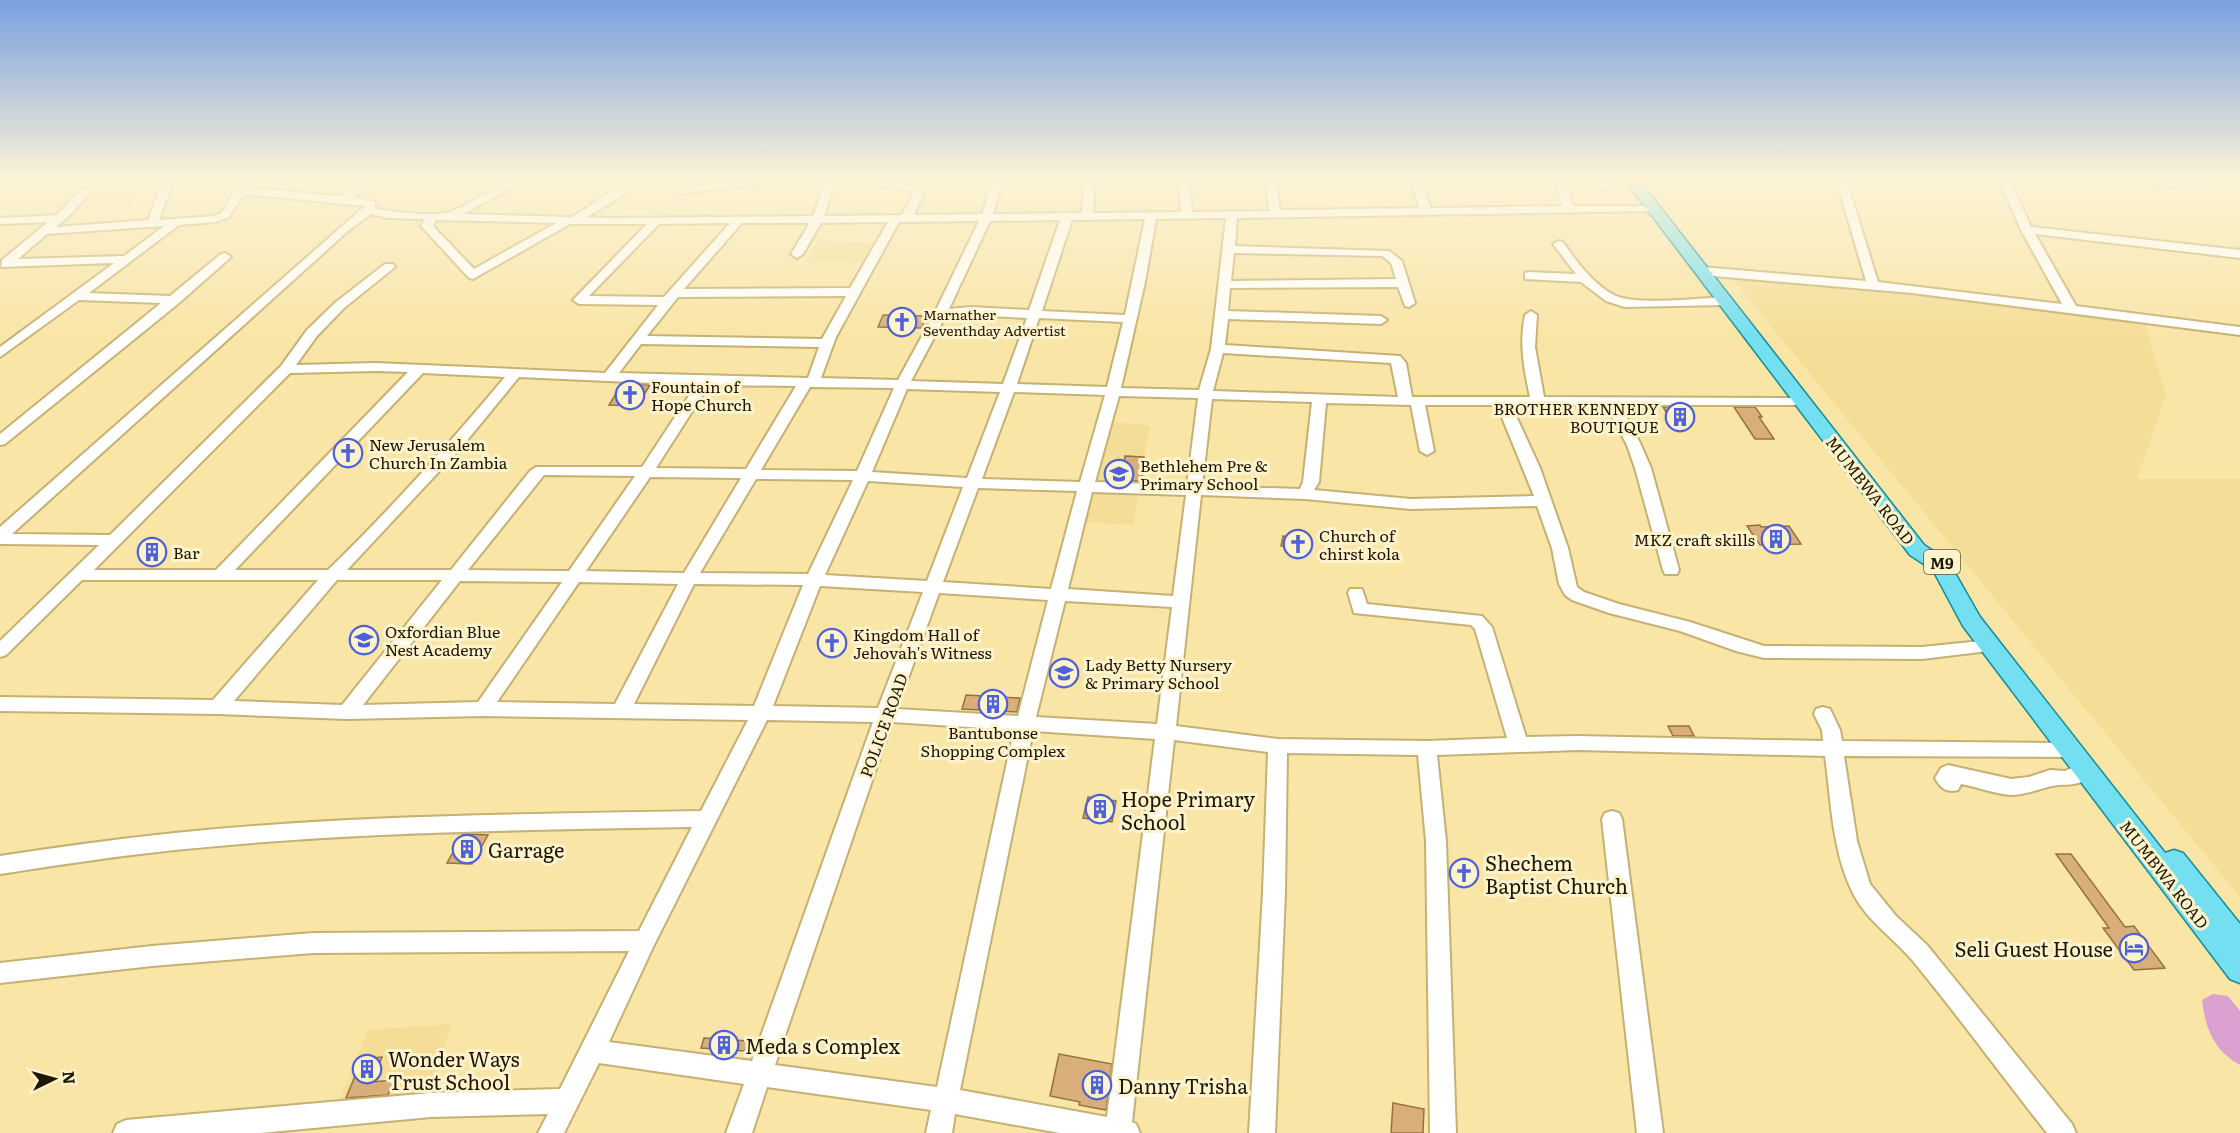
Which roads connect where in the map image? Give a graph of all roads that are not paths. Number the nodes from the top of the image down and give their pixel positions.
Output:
1 (44, 232) edge
2 (163, 232) edge
3 (341, 232) edge
4 (433, 232) edge
5 (550, 232) edge
6 (645, 232) edge
7 (728, 232) edge
8 (810, 232) edge
9 (892, 232) edge
10 (979, 232) edge
11 (1062, 232) edge
12 (1148, 232) edge
13 (1231, 232) edge
14 (1675, 232) edge
15 (1681, 232) edge
16 (1857, 232) edge
17 (2028, 232) edge
18 (2044, 232) edge
19 (1559, 244) dead end
20 (1229, 249) junction
21 (797, 254) dead end
22 (2240, 254) edge
23 (225, 257) dead end
24 (126, 260) junction
25 (3, 266) edge
26 (389, 267) dead end
27 (1709, 271) junction
28 (1529, 276) dead end
29 (1589, 280) junction
30 (1403, 283) junction
31 (1224, 285) junction
32 (1873, 285) junction
33 (854, 291) junction
34 (76, 296) junction
35 (670, 297) junction
36 (175, 300) junction
37 (1726, 301) junction
38 (1409, 303) dead end
39 (2071, 309) junction
40 (940, 314) junction
41 (1034, 314) junction
42 (1221, 315) junction
43 (1531, 315) dead end
44 (1130, 320) junction
45 (1381, 320) dead end
46 (1754, 329) junction
47 (2240, 331) edge
48 (639, 340) junction
49 (827, 343) junction
50 (1218, 349) junction
51 (0, 353) edge
52 (286, 369) junction
53 (418, 370) junction
54 (515, 373) junction
55 (608, 378) junction
56 (705, 381) junction
57 (809, 383) junction
58 (902, 385) junction
59 (1008, 388) junction
60 (1113, 393) junction
61 (1205, 395) junction
62 (1318, 398) junction
63 (1610, 400) junction
64 (1411, 401) junction
65 (1502, 401) junction
66 (1538, 401) junction
67 (1803, 401) junction
68 (0, 441) edge
69 (1426, 451) dead end
70 (646, 471) junction
71 (751, 476) junction
72 (863, 476) junction
73 (972, 483) junction
74 (1086, 487) junction
75 (1194, 490) junction
76 (1305, 494) junction
77 (1544, 501) junction
78 (0, 537) edge
79 (113, 540) junction
80 (1671, 570) dead end
81 (78, 575) junction
82 (220, 575) junction
83 (332, 575) junction
84 (454, 575) junction
85 (574, 576) junction
86 (689, 578) junction
87 (814, 580) junction
88 (933, 586) junction
89 (1356, 593) dead end
90 (1060, 594) junction
91 (1181, 602) junction
92 (1991, 646) junction
93 (0, 651) edge
94 (0, 704) edge
95 (218, 706) junction
96 (483, 709) junction
97 (621, 711) junction
98 (347, 712) junction
99 (762, 714) junction
100 (1823, 714) dead end
101 (885, 715) junction
102 (1025, 724) junction
103 (1165, 732) junction
104 (1278, 746) junction
105 (1518, 746) junction
106 (1427, 748) junction
107 (1834, 748) junction
108 (2070, 750) junction
109 (2084, 770) junction
110 (1951, 784) dead end
111 (706, 819) junction
112 (1612, 819) dead end
113 (0, 865) edge
114 (645, 941) junction
115 (2240, 945) edge
116 (2240, 970) edge
117 (0, 973) edge
118 (593, 1051) junction
119 (761, 1075) junction
120 (947, 1100) junction
121 (567, 1101) junction
122 (126, 1133) edge
123 (551, 1133) edge
124 (739, 1133) edge
125 (939, 1133) edge
126 (1121, 1133) edge
127 (1262, 1133) edge
128 (1443, 1133) edge
129 (1650, 1133) edge
130 (2063, 1133) edge

1 - 25 street
2 - 24 street
3 - 78 street
4 - 5 street
6 - 35 street
7 - 35 street
8 - 21 street
9 - 33 street
10 - 40 street
11 - 41 street, POLICE ROAD
12 - 44 street
13 - 20 street
14 - 27 main road, MUMBWA ROAD / M9
15 - 27 main road, MUMBWA ROAD / M9
16 - 32 street
17 - 39 street
18 - 22 street
19 - 29 street
20 - 30 street
20 - 31 street
23 - 36 street
24 - 25 street
24 - 34 street
26 - 52 street
27 - 32 street
27 - 37 main road, MUMBWA ROAD / M9
27 - 46 main road, MUMBWA ROAD / M9
28 - 29 street
29 - 37 street
30 - 31 street
30 - 38 street
31 - 42 street
32 - 39 street
33 - 35 street
33 - 49 street
34 - 36 street
34 - 51 street
35 - 48 street
36 - 68 street
37 - 46 main road, MUMBWA ROAD / M9
39 - 47 street
40 - 41 street
40 - 58 street
41 - 44 street
41 - 59 street, POLICE ROAD
42 - 45 street
42 - 50 street
43 - 66 street
44 - 60 street
46 - 67 main road, MUMBWA ROAD / M9
46 - 115 main road, MUMBWA ROAD / M9
48 - 49 street
48 - 55 street
49 - 57 street
50 - 61 street
50 - 64 street
52 - 53 street
52 - 79 street
53 - 54 street
53 - 82 street
54 - 55 street
54 - 83 street
55 - 56 street
56 - 57 street
56 - 70 street
57 - 58 street
57 - 71 street
58 - 59 street
58 - 72 street
59 - 60 street
59 - 73 street, POLICE ROAD
60 - 61 street
60 - 74 street
61 - 62 street
61 - 75 street
62 - 64 street
62 - 76 street
63 - 66 street
63 - 67 street
63 - 80 street
64 - 65 street
64 - 69 street
65 - 66 street
65 - 77 street
67 - 92 main road, MUMBWA ROAD / M9
70 - 71 street
70 - 84 street
70 - 85 street
71 - 72 street
71 - 86 street
72 - 73 street
72 - 87 street
73 - 74 street
73 - 88 street, POLICE ROAD
74 - 75 street
74 - 90 street
75 - 76 street
75 - 91 street
76 - 77 street
77 - 92 street
78 - 79 street
79 - 81 street
81 - 82 street
81 - 93 street
82 - 83 street
83 - 84 street
83 - 95 street
84 - 85 street
84 - 98 street
85 - 86 street
85 - 96 street
86 - 87 street
86 - 97 street
87 - 88 street
87 - 99 street
88 - 90 street
88 - 101 street, POLICE ROAD
89 - 105 street
90 - 91 street
90 - 102 street
91 - 103 street
92 - 108 main road, MUMBWA ROAD / M9
94 - 95 street
95 - 98 street
96 - 97 street
96 - 98 street
97 - 99 street
99 - 101 street
99 - 111 street
100 - 107 street
101 - 102 street
101 - 119 street, POLICE ROAD
102 - 103 street
102 - 120 street
103 - 104 street
103 - 126 street
104 - 106 street
104 - 127 street
105 - 106 street
105 - 107 street
106 - 128 street
107 - 108 street
107 - 130 street
108 - 109 main road, MUMBWA ROAD / M9
109 - 110 street
109 - 116 main road, MUMBWA ROAD / M9
111 - 113 street
111 - 114 street
112 - 129 street
114 - 117 street
114 - 118 street
118 - 119 street
118 - 121 street
119 - 120 street
119 - 124 street, POLICE ROAD
120 - 125 street
120 - 126 street
121 - 122 street
121 - 123 street

